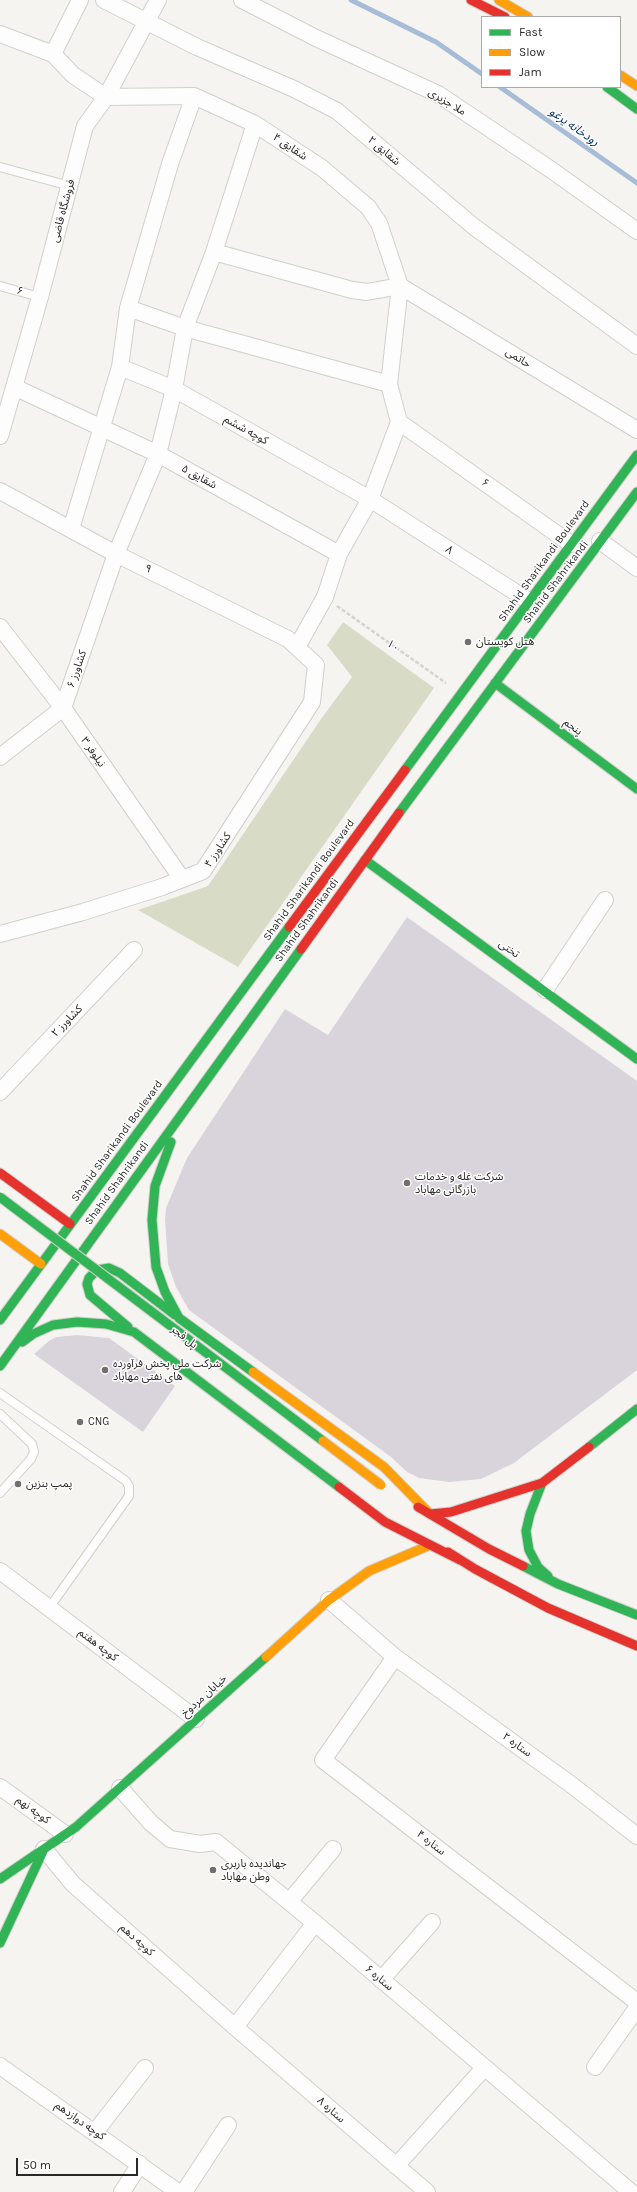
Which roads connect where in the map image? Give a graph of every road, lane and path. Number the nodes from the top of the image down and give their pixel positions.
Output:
1 (80, 0) edge
2 (104, 0) edge
3 (158, 0) edge
4 (242, 0) edge
5 (471, 0) edge
6 (508, 6) edge
7 (526, 16) edge
8 (147, 20) junction
9 (0, 34) edge
10 (53, 54) junction
11 (621, 76) edge
12 (637, 86) edge
13 (608, 88) edge
14 (194, 96) junction
15 (106, 97) junction
16 (637, 109) edge
17 (255, 124) junction
18 (0, 167) edge
19 (70, 186) junction
20 (637, 231) edge
21 (214, 252) junction
22 (0, 286) edge
23 (400, 286) junction
24 (40, 297) junction
25 (128, 308) junction
26 (185, 328) junction
27 (637, 346) edge
28 (120, 367) junction
29 (389, 384) junction
30 (174, 389) junction
31 (8, 396) edge
32 (399, 422) junction
33 (103, 428) junction
34 (637, 430) edge
35 (0, 436) edge
36 (158, 454) junction
37 (637, 455) edge
38 (0, 491) edge
39 (637, 492) edge
40 (370, 499) junction
41 (71, 529) junction
42 (600, 541) junction
43 (571, 544) junction
44 (116, 554) junction
45 (339, 554) junction
46 (637, 568) edge
47 (325, 598) junction
48 (529, 601) junction
49 (0, 627) edge
50 (297, 647) junction
51 (495, 683) junction
52 (461, 694) junction
53 (63, 708) junction
54 (0, 757) edge
55 (637, 789) edge
56 (365, 860) junction
57 (182, 879) junction
58 (605, 900) dead end
59 (0, 934) edge
60 (134, 950) dead end
61 (545, 990) junction
62 (635, 1053) edge
63 (0, 1092) edge
64 (191, 1102) junction
65 (0, 1173) edge
66 (0, 1197) edge
67 (70, 1224) junction
68 (0, 1234) edge
69 (43, 1244) dead end
70 (41, 1264) junction
71 (98, 1286) dead end
72 (179, 1318) junction
73 (0, 1320) edge
74 (134, 1332) junction
75 (12, 1348) junction
76 (0, 1366) edge
77 (0, 1393) edge
78 (637, 1409) edge
79 (0, 1414) edge
80 (542, 1483) junction
81 (384, 1487) dead end
82 (0, 1493) edge
83 (399, 1496) dead end
84 (430, 1514) junction
85 (401, 1519) dead end
86 (430, 1545) junction
87 (460, 1560) junction
88 (0, 1571) edge
89 (558, 1584) junction
90 (329, 1600) junction
91 (48, 1608) junction
92 (637, 1615) edge
93 (637, 1646) edge
94 (395, 1657) junction
95 (196, 1719) junction
96 (0, 1787) edge
97 (120, 1788) junction
98 (65, 1834) junction
99 (637, 1836) edge
100 (44, 1849) junction
101 (334, 1849) dead end
102 (0, 1879) edge
103 (289, 1902) junction
104 (432, 1922) dead end
105 (314, 1923) junction
106 (0, 1943) edge
107 (382, 1980) junction
108 (637, 2002) edge
109 (637, 2008) edge
110 (235, 2027) junction
111 (0, 2066) edge
112 (595, 2067) dead end
113 (145, 2068) dead end
114 (484, 2068) junction
115 (228, 2125) dead end
116 (95, 2132) junction
117 (140, 2164) junction
118 (396, 2166) junction
119 (122, 2192) edge
120 (178, 2192) edge
121 (184, 2192) edge
122 (427, 2192) edge
123 (631, 2192) edge

1 - 10 street
2 - 8 street, شقایق ۲
3 - 8 street, فروشگاه قاضی
4 - 20 street, ملا جزیری
5 - 6 main road
6 - 7 main road
8 - 15 street, فروشگاه قاضی
8 - 27 street, شقایق ۲
9 - 10 street
10 - 15 street
11 - 12 main road
13 - 16 main road
14 - 15 street, شقایق ۴
14 - 17 street, شقایق ۴
14 - 25 street
15 - 19 street, فروشگاه قاضی
17 - 21 street, کشاورز ۶
17 - 23 street, شقایق ۴
18 - 19 lane
19 - 24 street, فروشگاه قاضی
21 - 23 street
21 - 26 street, کشاورز ۶
22 - 24 lane, ۶
23 - 29 street, شقایق ۴
23 - 34 street, حاتمی
24 - 31 street, فروشگاه قاضی
25 - 26 street
25 - 28 street
26 - 29 street
26 - 30 street, کشاورز ۶
28 - 30 street, کوچه ششم
28 - 33 street
29 - 32 street, شقایق ۴
30 - 36 street, کشاورز ۶
30 - 40 street, کوچه ششم
31 - 33 street, شقایق ۵
31 - 35 street, فروشگاه قاضی
32 - 40 street
32 - 43 street, ۶
33 - 36 street, شقایق ۵
33 - 41 street
36 - 44 street, کشاورز ۶
36 - 45 street, شقایق ۵
37 - 43 main road, Shahid Sharikandi Boulevard
38 - 41 street, ۹
39 - 42 main road, Shahid Shahrikandi
40 - 45 street
40 - 48 street, ۸
41 - 44 street, ۹
42 - 46 street
42 - 51 main road, Shahid Shahrikandi
43 - 48 main road, Shahid Sharikandi Boulevard
44 - 50 street, ۹
44 - 53 street, کشاورز ۶
45 - 47 street
47 - 50 street
47 - 52 path, ۱۰
48 - 52 main road, Shahid Sharikandi Boulevard
49 - 53 street, نیلوفر ۳
50 - 57 street, کشاورز ۴
51 - 55 main road, پنجم
51 - 56 main road, Shahid Shahrikandi
52 - 67 main road, Shahid Sharikandi Boulevard
53 - 54 street
53 - 57 street, نیلوفر ۳
56 - 61 main road, تختی
56 - 64 main road, Shahid Shahrikandi
57 - 59 street, کشاورز ۴
58 - 61 street
60 - 63 street, کشاورز ۲
61 - 62 main road, تختی
64 - 72 main road
64 - 75 main road, Shahid Shahrikandi
65 - 67 main road
66 - 81 main road, bridge
67 - 70 main road, Shahid Sharikandi Boulevard
68 - 70 main road
69 - 71 main road
70 - 73 main road, Shahid Sharikandi Boulevard
72 - 74 main road
72 - 84 main road
74 - 75 main road
74 - 86 main road
75 - 76 main road, Shahid Shahrikandi
77 - 91 lane
78 - 80 main road
79 - 82 lane
80 - 84 main road
80 - 89 main road
83 - 84 main road
84 - 89 main road
85 - 87 main road
86 - 87 main road
86 - 90 main road, خیابان مردوخ
87 - 93 main road
88 - 91 street, کوچه هفتم
89 - 92 main road
90 - 94 street, ستاره ۲
90 - 95 main road, خیابان مردوخ
91 - 95 street, کوچه هفتم
94 - 99 street, ستاره ۲
94 - 108 street, ستاره ۴
95 - 97 main road, خیابان مردوخ
96 - 98 street, کوچه نهم
97 - 98 main road, خیابان مردوخ
97 - 103 street, ستاره ۶
98 - 100 main road, خیابان مردوخ
100 - 102 main road, خیابان مردوخ
100 - 106 main road
100 - 110 street, کوچه دهم
101 - 103 street
103 - 105 street, ستاره ۶
104 - 107 street
105 - 107 street, ستاره ۶
105 - 110 street
107 - 114 street, ستاره ۶
109 - 112 street
110 - 118 street, ستاره ۸
111 - 116 street, کوچه دوازدهم
113 - 116 street
114 - 118 street
114 - 123 street, ستاره ۶
115 - 121 street
116 - 117 street, کوچه دوازدهم
117 - 119 street
117 - 120 street, کوچه دوازدهم
118 - 122 street, ستاره ۸

